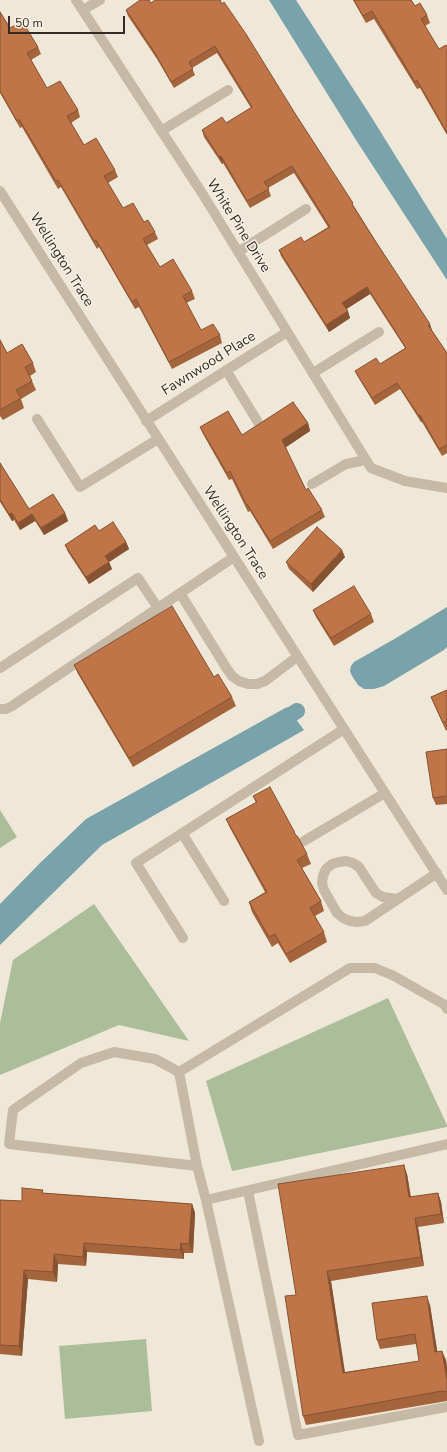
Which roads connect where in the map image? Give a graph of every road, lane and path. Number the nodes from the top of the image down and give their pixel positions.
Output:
1 (76, 0) edge
2 (100, 0) edge
3 (83, 10) junction
4 (228, 90) dead end
5 (161, 131) junction
6 (0, 191) edge
7 (306, 209) dead end
8 (238, 252) junction
9 (287, 332) junction
10 (379, 332) dead end
11 (226, 370) junction
12 (312, 373) junction
13 (37, 419) dead end
14 (146, 421) junction
15 (259, 424) edge
16 (158, 439) junction
17 (369, 464) junction
18 (312, 484) dead end
19 (447, 488) edge
20 (234, 558) junction
21 (180, 593) junction
22 (158, 608) junction
23 (298, 657) junction
24 (0, 668) edge
25 (0, 709) edge
26 (344, 729) junction
27 (385, 793) junction
28 (182, 833) junction
29 (304, 842) dead end
30 (437, 873) junction
31 (447, 890) edge
32 (398, 899) junction
33 (224, 901) dead end
34 (183, 938) dead end
35 (446, 1006) edge
36 (179, 1072) junction
37 (447, 1145) edge
38 (197, 1166) junction
39 (248, 1191) junction
40 (206, 1200) junction
41 (447, 1407) edge
42 (259, 1441) dead end

1 - 3 street, White Pine Drive
2 - 3 street
3 - 5 street, White Pine Drive
4 - 5 street
5 - 8 street, White Pine Drive
6 - 14 street, Wellington Trace
7 - 8 street
8 - 9 street, White Pine Drive
9 - 11 street, Fawnwood Place
9 - 12 street, White Pine Drive
10 - 12 street
11 - 14 street, Fawnwood Place
11 - 15 street
12 - 17 street, White Pine Drive
13 - 16 street
14 - 16 street, Wellington Trace
16 - 20 street, Wellington Trace
17 - 18 street
17 - 19 street
20 - 21 street
20 - 23 street, Wellington Trace
21 - 22 street
21 - 23 street
22 - 24 street
22 - 25 street
23 - 26 street, Wellington Trace
26 - 27 street, Wellington Trace
26 - 28 street
27 - 29 street
27 - 30 street, Wellington Trace
28 - 33 street
28 - 34 street
30 - 31 street, Wellington Trace
30 - 32 street
32 - 32 street
35 - 36 street
36 - 38 street
36 - 38 street
37 - 39 street
38 - 40 street
39 - 40 street
39 - 41 street
40 - 42 street

